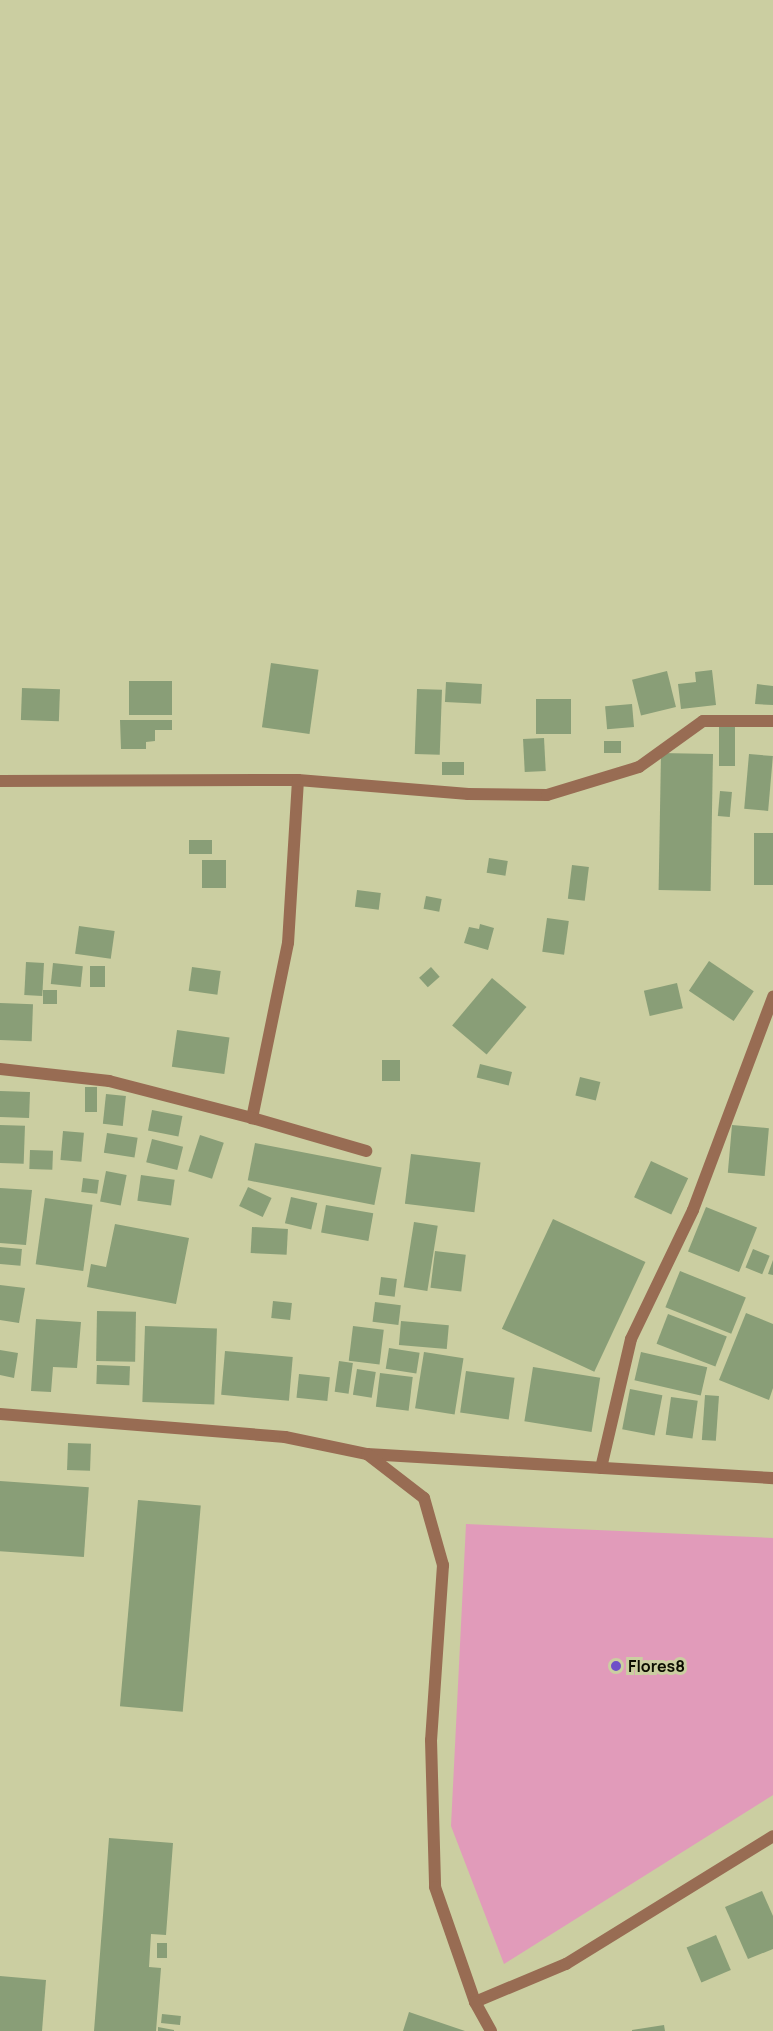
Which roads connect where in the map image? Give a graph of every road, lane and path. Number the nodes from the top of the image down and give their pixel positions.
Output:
1 (773, 721) edge
2 (298, 780) junction
3 (0, 781) edge
4 (773, 997) edge
5 (0, 1069) edge
6 (252, 1118) junction
7 (366, 1151) dead end
8 (0, 1414) edge
9 (367, 1454) junction
10 (601, 1468) junction
11 (773, 1478) edge
12 (773, 1836) edge
13 (475, 2002) junction
14 (491, 2031) edge

1 - 2 street
2 - 3 street
2 - 6 street
4 - 10 street
5 - 6 street
6 - 7 street
8 - 9 street
9 - 10 street
9 - 13 street
10 - 11 street
12 - 13 street
13 - 14 street

